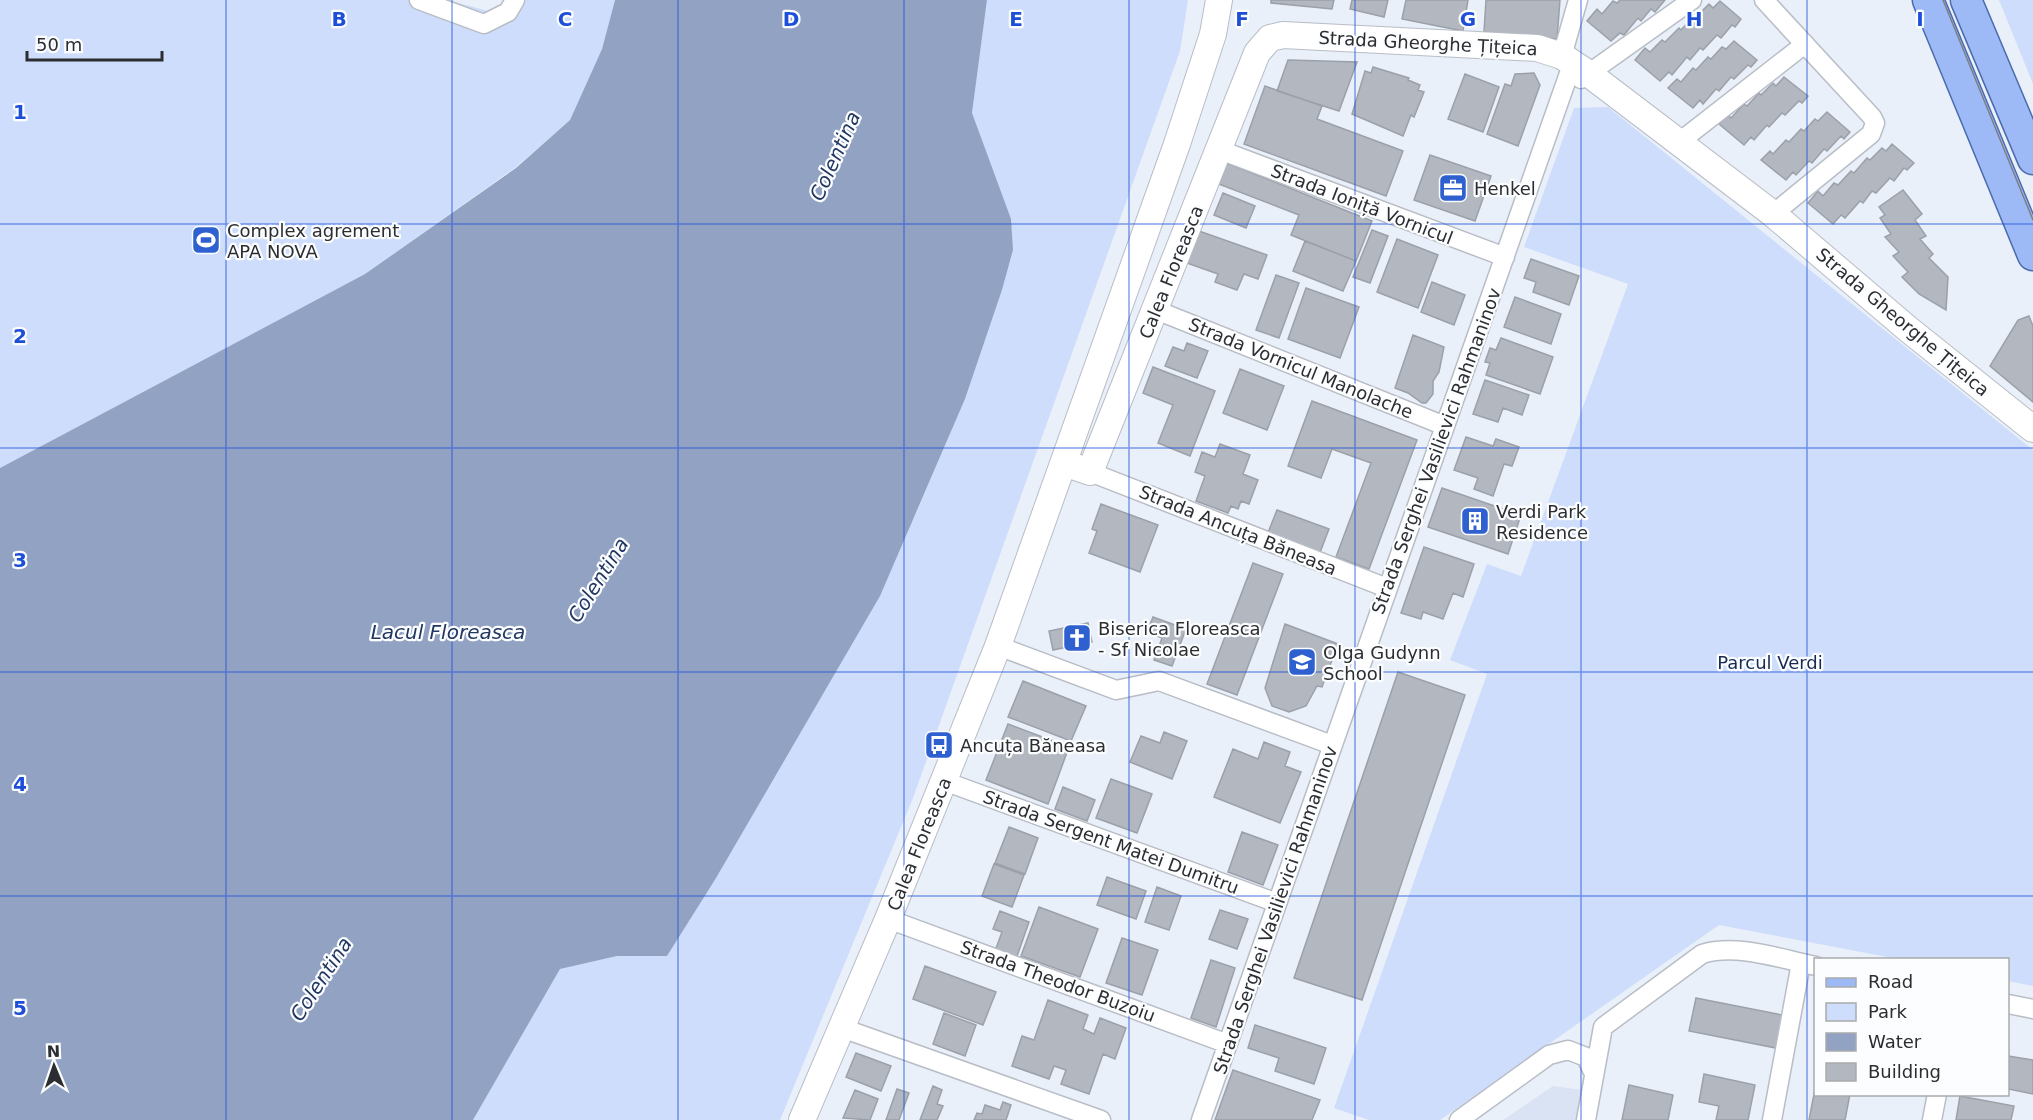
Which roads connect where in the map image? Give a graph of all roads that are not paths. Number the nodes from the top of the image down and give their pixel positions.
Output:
1 (419, 0) edge
2 (515, 0) edge
3 (1219, 0) edge
4 (1578, 0) edge
5 (1692, 0) edge
6 (1764, 0) edge
7 (1928, 0) edge
8 (1966, 0) edge
9 (1263, 45) joint
10 (1805, 45) junction
11 (1575, 64) junction
12 (1678, 143) junction
13 (1220, 150) junction
14 (2033, 159) edge
15 (1773, 214) junction
16 (2033, 255) edge
17 (1505, 257) junction
18 (1156, 310) junction
19 (1445, 426) junction
20 (2033, 429) edge
21 (1066, 457) junction
22 (1095, 461) junction
23 (1387, 588) junction
24 (998, 646) junction
25 (1332, 745) junction
26 (944, 781) junction
27 (1277, 903) junction
28 (888, 919) junction
29 (1808, 965) edge
30 (2009, 1004) edge
31 (2033, 1009) edge
32 (842, 1028) junction
33 (1228, 1044) junction
34 (1594, 1074) junction
35 (1937, 1096) edge
36 (802, 1120) edge
37 (1101, 1120) edge
38 (1201, 1120) edge
39 (1459, 1120) edge
40 (1586, 1120) edge
41 (1772, 1120) edge
42 (1932, 1120) edge

1 - 2 street
3 - 21 street, Calea Floreasca
4 - 11 street
5 - 11 street
6 - 10 street
7 - 16 main road
8 - 14 main road
9 - 11 street, Strada Gheorghe Țițeica
9 - 13 street, Calea Floreasca
10 - 12 street
10 - 15 street
11 - 12 street, Strada Gheorghe Țițeica
11 - 17 street, Strada Serghei Vasilievici Rahmaninov
12 - 15 street, Strada Gheorghe Țițeica
13 - 17 street, Strada Ioniță Vornicul
13 - 18 street, Calea Floreasca
15 - 20 street, Strada Gheorghe Țițeica
17 - 19 street, Strada Serghei Vasilievici Rahmaninov
18 - 19 street, Strada Vornicul Manolache
18 - 22 street, Calea Floreasca
19 - 23 street, Strada Serghei Vasilievici Rahmaninov
21 - 22 street
21 - 24 street, Calea Floreasca
22 - 23 street, Strada Ancuța Băneasa
23 - 25 street, Strada Serghei Vasilievici Rahmaninov
24 - 25 street
24 - 26 street, Calea Floreasca
25 - 27 street, Strada Serghei Vasilievici Rahmaninov
26 - 27 street, Strada Sergent Matei Dumitru
26 - 28 street, Calea Floreasca
27 - 33 street, Strada Serghei Vasilievici Rahmaninov
28 - 32 street, Calea Floreasca
28 - 33 street, Strada Theodor Buzoiu
29 - 34 street
29 - 41 street
30 - 31 street
32 - 36 street, Calea Floreasca
32 - 37 street
33 - 38 street, Strada Serghei Vasilievici Rahmaninov
34 - 39 street
34 - 40 street
35 - 42 street

